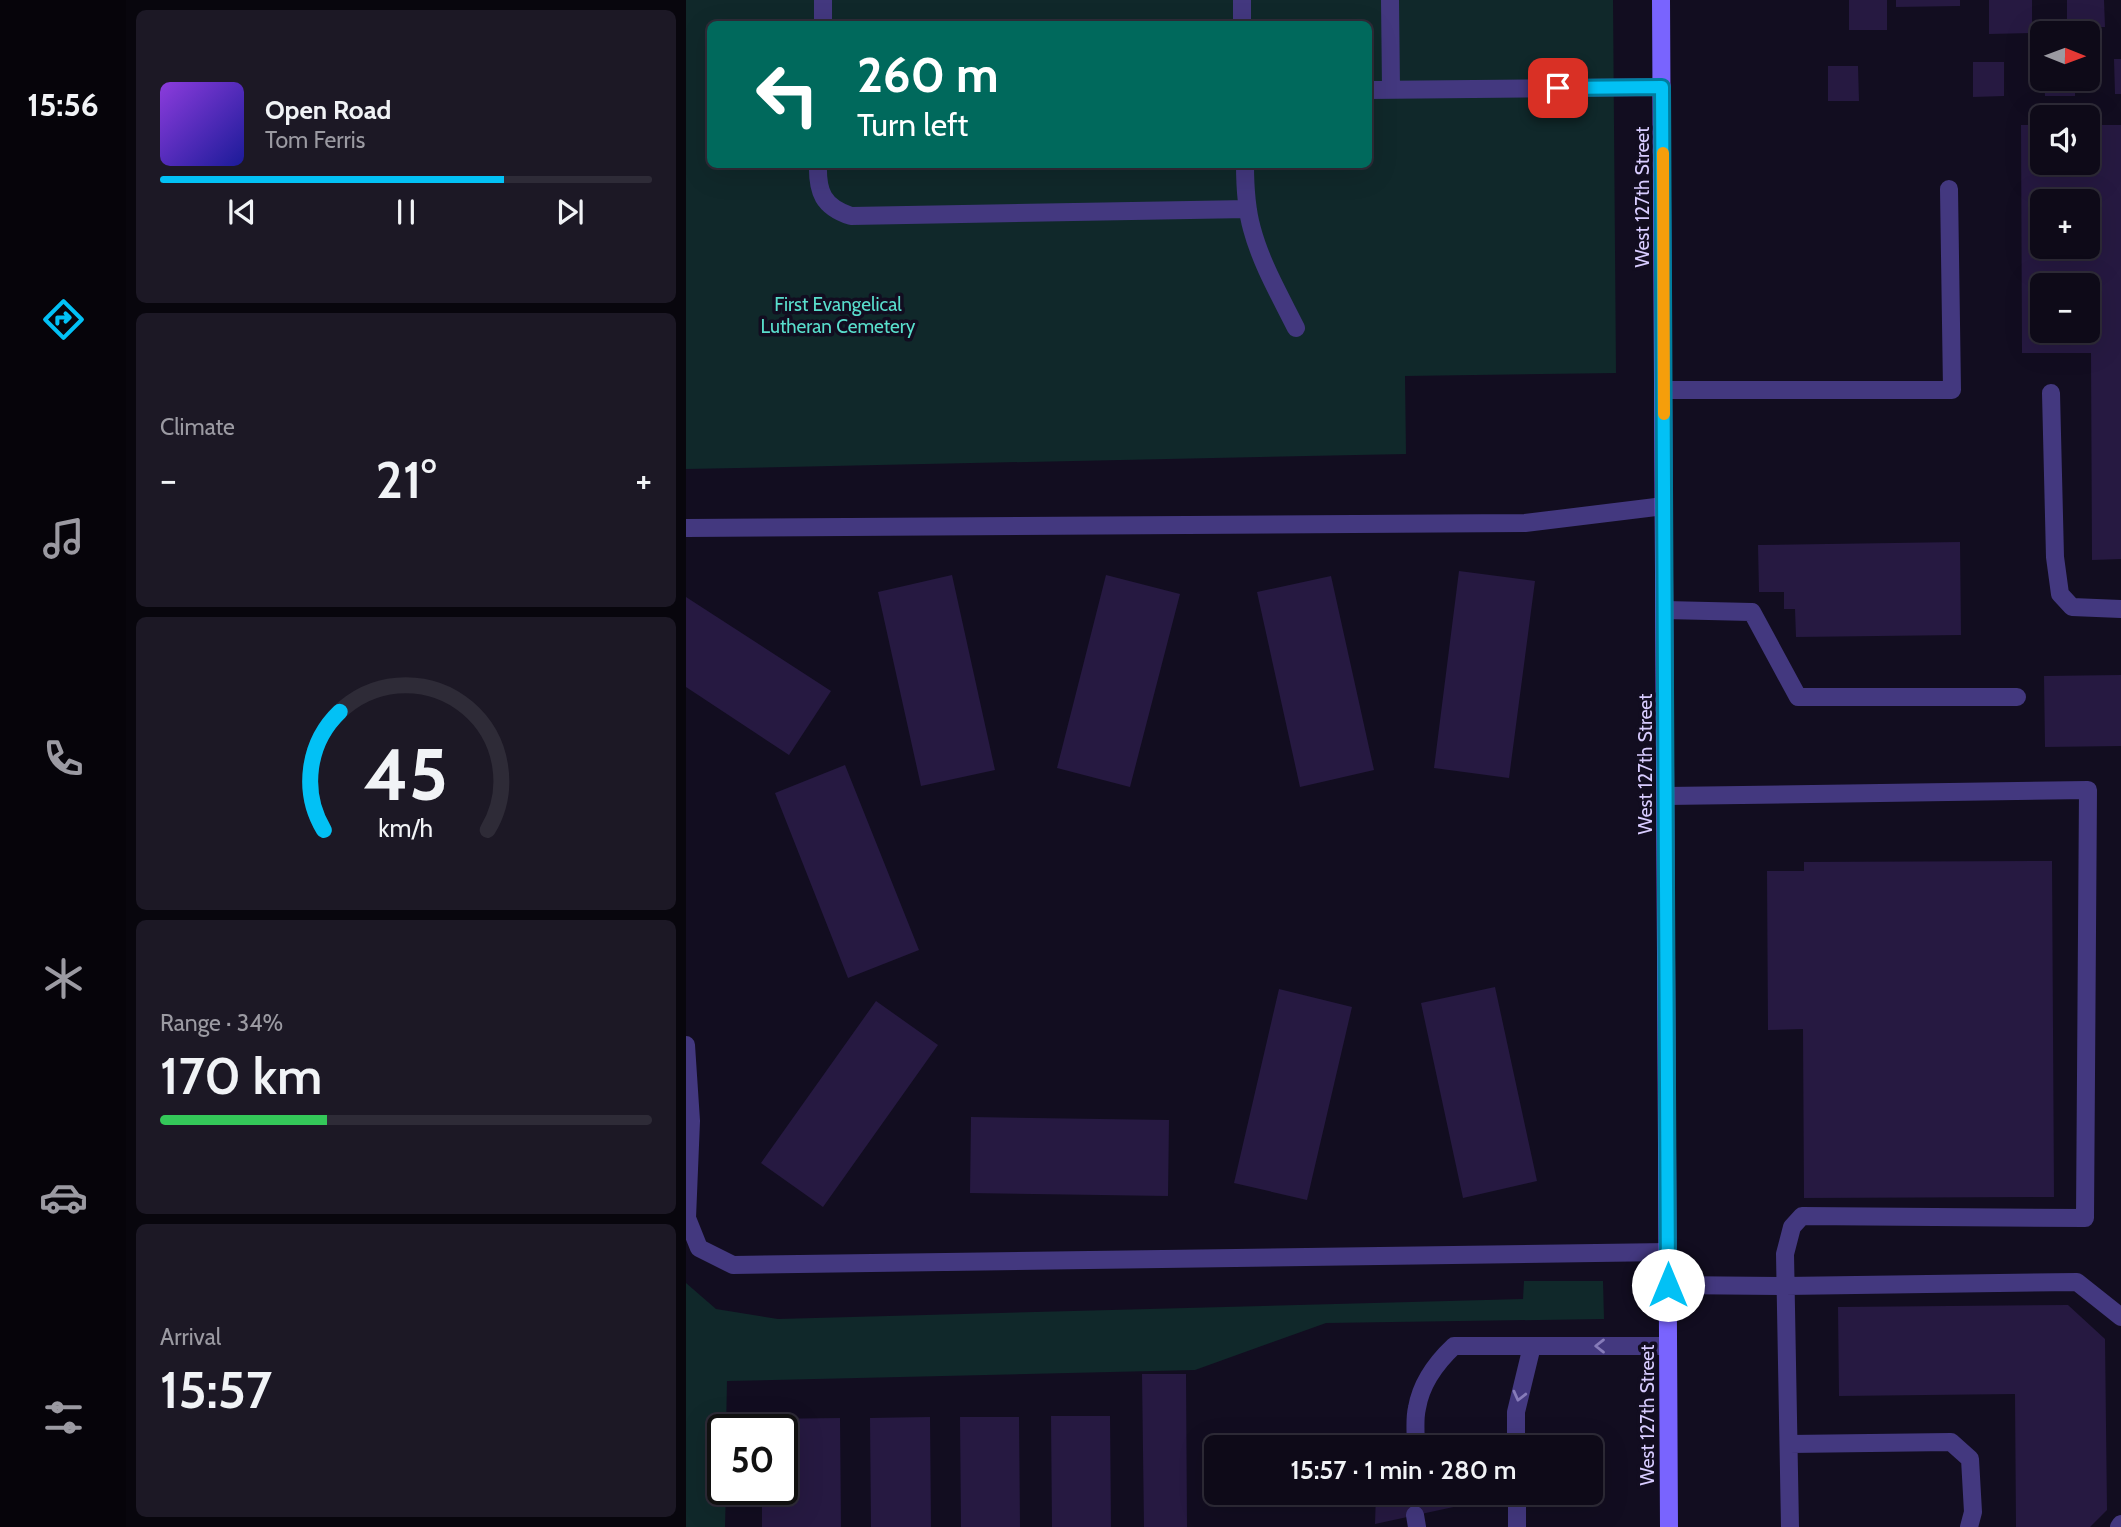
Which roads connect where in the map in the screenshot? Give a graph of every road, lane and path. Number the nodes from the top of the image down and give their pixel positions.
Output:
1 (823, 0) edge
2 (1242, 0) edge
3 (1390, 0) edge
4 (1661, 0) edge
5 (823, 21) edge
6 (1242, 21) edge
7 (1662, 87) junction
8 (1391, 89) junction
9 (1372, 90) edge
10 (818, 168) edge
11 (1245, 168) edge
12 (1950, 189) dead end
13 (1248, 209) junction
14 (1296, 328) dead end
15 (1664, 390) junction
16 (2052, 393) dead end
17 (1664, 506) junction
18 (686, 528) edge
19 (2121, 609) edge
20 (1665, 610) junction
21 (2017, 697) dead end
22 (1666, 796) junction
23 (686, 1045) edge
24 (1668, 1252) junction
25 (1668, 1285) junction
26 (1785, 1286) junction
27 (2121, 1317) edge
28 (1532, 1346) junction
29 (1668, 1346) junction
30 (1416, 1435) edge
31 (1516, 1435) edge
32 (1789, 1444) junction
33 (1517, 1505) edge
34 (1517, 1527) edge
35 (1669, 1527) edge
36 (1790, 1527) edge
37 (1969, 1527) edge

1 - 5 lane
2 - 6 lane
3 - 8 lane
4 - 7 main road, West 127th Street
7 - 8 lane
7 - 15 main road, West 127th Street
8 - 9 lane
10 - 13 lane
11 - 13 lane
12 - 15 lane
13 - 14 lane
15 - 17 main road, West 127th Street
16 - 19 lane
17 - 18 lane
17 - 20 main road, West 127th Street
20 - 21 lane
20 - 22 main road, West 127th Street
22 - 24 main road, West 127th Street
22 - 26 lane
23 - 24 lane
24 - 25 main road, West 127th Street
25 - 26 lane
25 - 29 main road, West 127th Street
26 - 27 lane
26 - 32 lane
29 -> 28 lane
28 - 30 lane
28 -> 31 lane
29 - 35 main road, West 127th Street
32 - 36 lane
32 - 37 lane
33 - 34 lane

